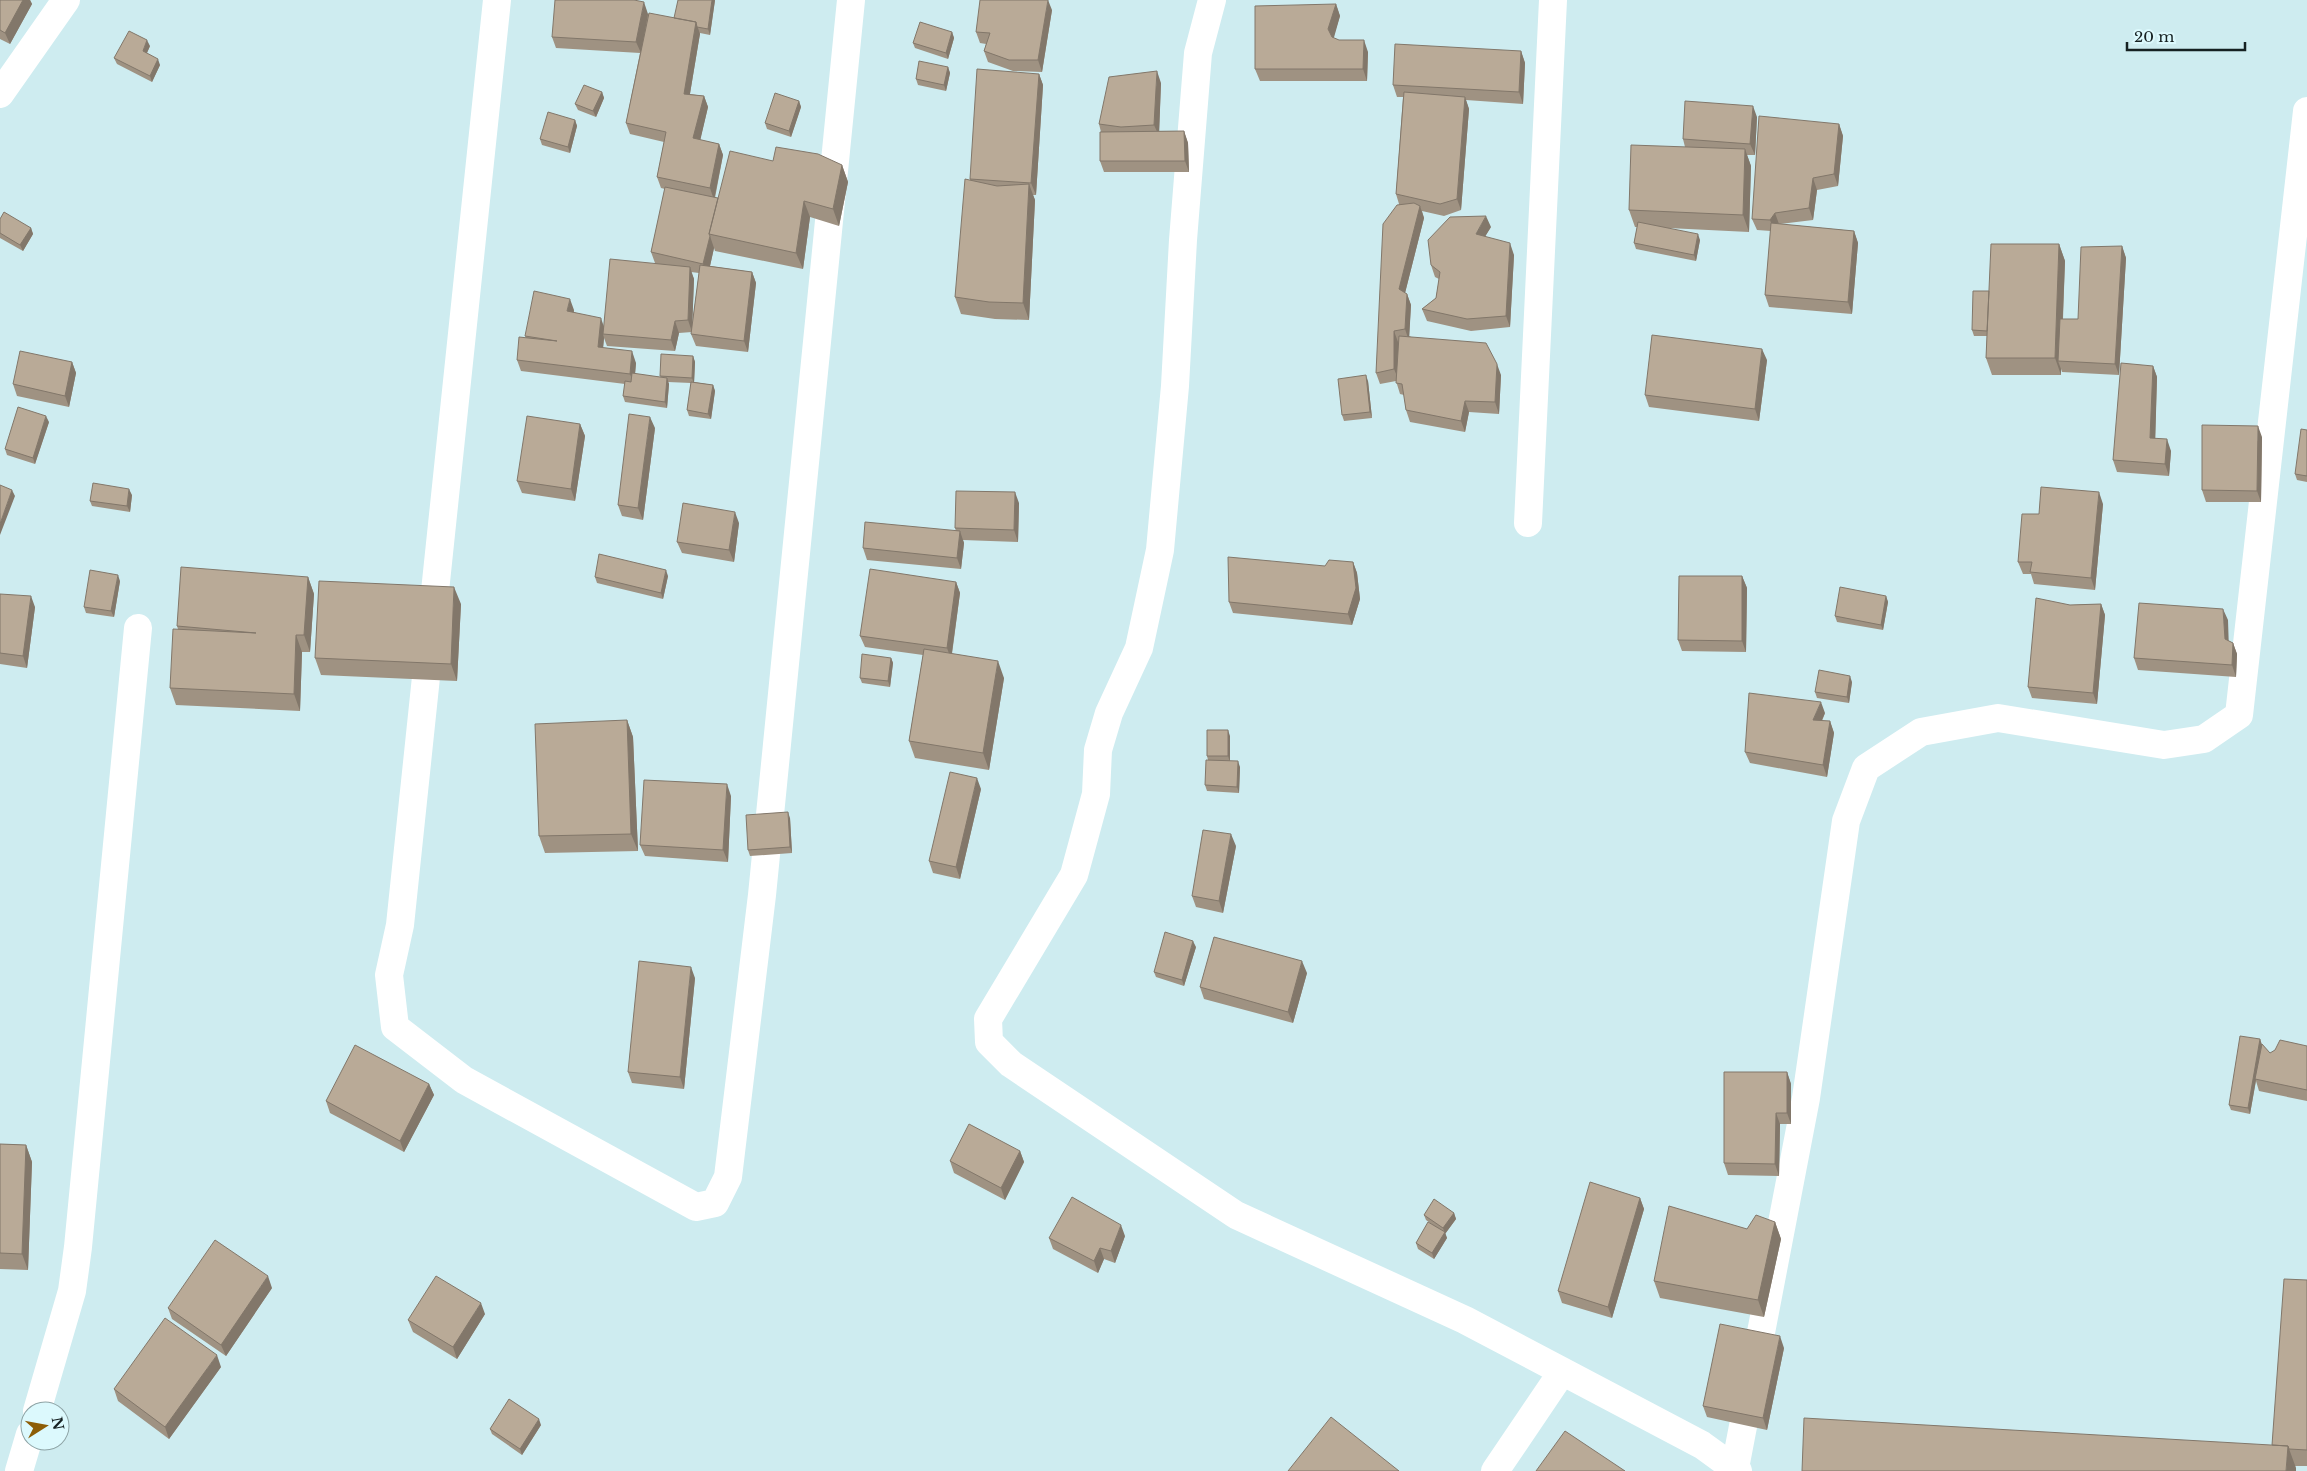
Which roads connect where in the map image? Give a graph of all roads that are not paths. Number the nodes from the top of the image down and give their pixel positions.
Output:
1 (66, 0) edge
2 (497, 0) edge
3 (851, 0) edge
4 (1212, 0) edge
5 (1553, 0) edge
6 (0, 94) edge
7 (2307, 111) edge
8 (1528, 523) dead end
9 (138, 628) dead end
10 (1562, 1372) junction
11 (40, 1401) edge
12 (25, 1451) edge
13 (1736, 1470) edge
14 (19, 1471) edge
15 (1494, 1471) edge

1 - 6 street
2 - 3 street
4 - 10 street
5 - 8 street
7 - 13 street
9 - 11 street
10 - 13 street
10 - 15 street
12 - 14 street

